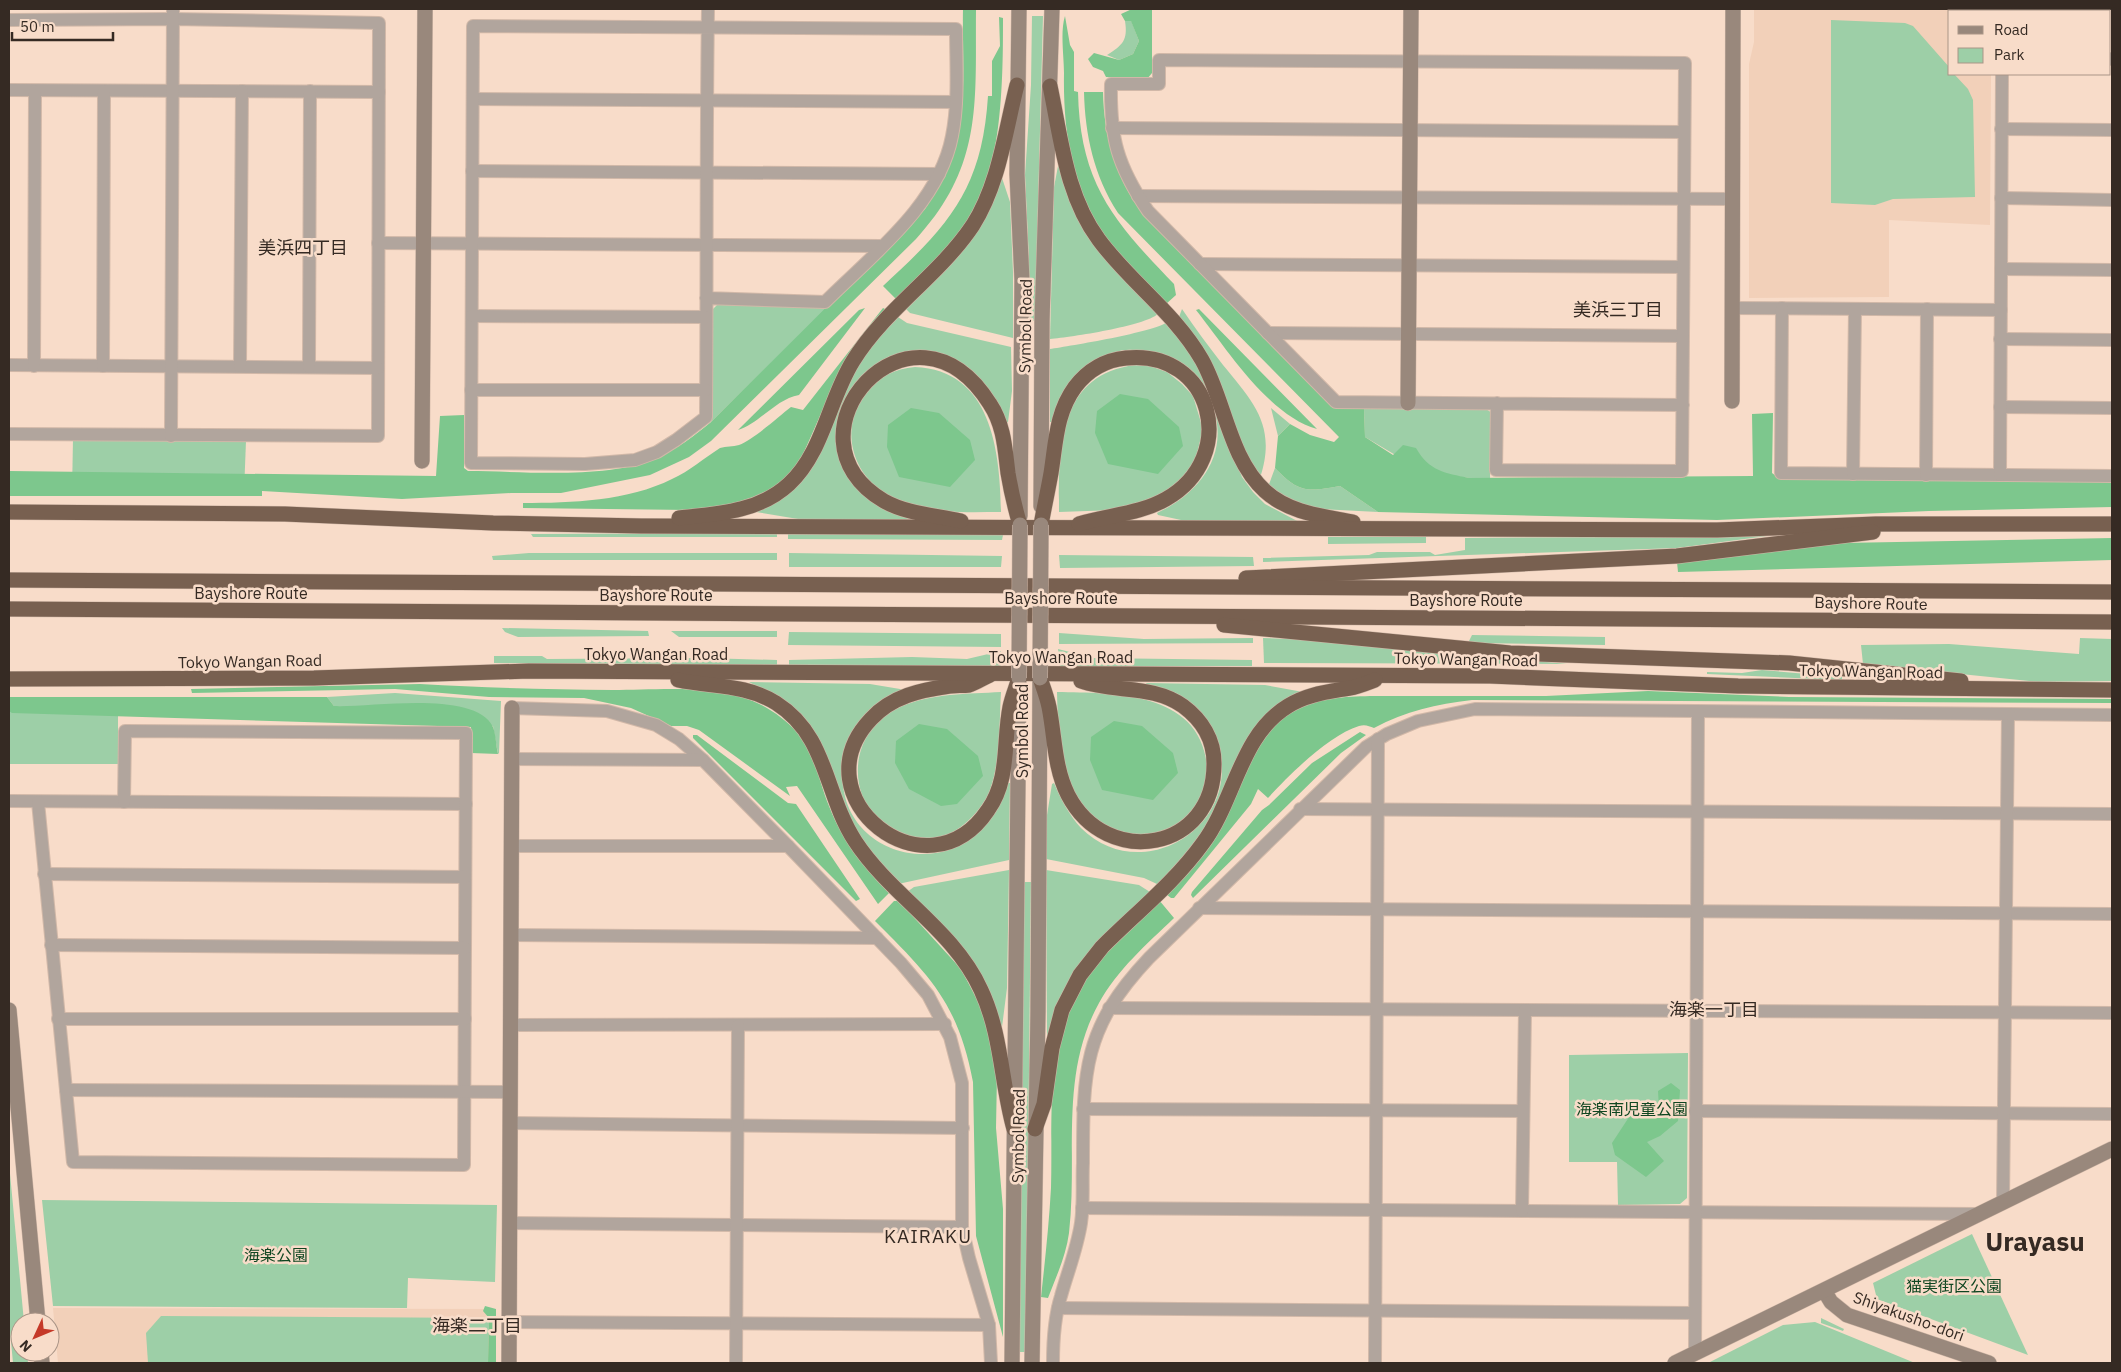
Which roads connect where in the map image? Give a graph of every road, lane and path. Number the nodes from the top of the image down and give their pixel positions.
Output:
1 (425, 9) edge
2 (708, 9) edge
3 (1019, 9) edge
4 (1052, 9) edge
5 (1411, 9) edge
6 (1733, 9) edge
7 (173, 14) edge
8 (9, 20) edge
9 (708, 28) junction
10 (1410, 61) junction
11 (2002, 75) edge
12 (1017, 85) junction
13 (1050, 86) junction
14 (9, 90) edge
15 (36, 91) junction
16 (104, 91) junction
17 (173, 91) junction
18 (242, 91) junction
19 (310, 91) junction
20 (379, 92) junction
21 (473, 99) junction
22 (707, 100) junction
23 (956, 102) junction
24 (1112, 128) junction
25 (2001, 129) junction
26 (1409, 130) junction
27 (2112, 130) edge
28 (1684, 132) junction
29 (472, 171) junction
30 (706, 173) junction
31 (939, 174) junction
32 (1138, 196) junction
33 (1409, 198) junction
34 (1684, 198) junction
35 (2001, 198) junction
36 (1733, 199) junction
37 (2112, 200) edge
38 (378, 243) junction
39 (423, 243) junction
40 (472, 244) junction
41 (706, 245) junction
42 (881, 246) junction
43 (1200, 264) junction
44 (1409, 266) junction
45 (1684, 267) junction
46 (2001, 269) junction
47 (2112, 270) edge
48 (706, 298) junction
49 (1732, 308) junction
50 (1782, 308) junction
51 (1855, 309) junction
52 (1927, 309) junction
53 (2001, 310) junction
54 (472, 316) junction
55 (706, 317) junction
56 (1268, 333) junction
57 (1408, 334) junction
58 (1683, 336) junction
59 (2000, 339) junction
60 (2112, 340) edge
61 (9, 365) edge
62 (34, 366) junction
63 (103, 366) junction
64 (172, 366) junction
65 (240, 366) junction
66 (309, 367) junction
67 (378, 368) junction
68 (471, 390) junction
69 (706, 390) junction
70 (1732, 401) dead end
71 (1408, 403) junction
72 (1497, 403) junction
73 (1683, 404) junction
74 (2000, 407) junction
75 (2112, 408) edge
76 (9, 434) edge
77 (171, 436) junction
78 (422, 461) dead end
79 (1853, 474) junction
80 (1926, 475) junction
81 (2000, 475) junction
82 (2112, 476) edge
83 (9, 512) edge
84 (1906, 524) junction
85 (2112, 524) edge
86 (1020, 525) junction
87 (1040, 525) junction
88 (641, 526) junction
89 (989, 528) junction
90 (1066, 528) junction
91 (1391, 530) junction
92 (9, 580) edge
93 (1168, 587) junction
94 (2112, 592) edge
95 (9, 609) edge
96 (1147, 617) junction
97 (2112, 622) edge
98 (637, 672) junction
99 (994, 674) junction
100 (1062, 674) junction
101 (1386, 676) junction
102 (9, 678) edge
103 (1019, 678) junction
104 (1040, 678) junction
105 (2011, 689) junction
106 (2112, 690) edge
107 (512, 708) joint
108 (1698, 712) junction
109 (2008, 714) junction
110 (2112, 715) edge
111 (1378, 739) junction
112 (511, 759) junction
113 (703, 760) junction
114 (9, 801) edge
115 (38, 802) junction
116 (124, 802) junction
117 (466, 804) junction
118 (1300, 809) junction
119 (1377, 809) junction
120 (1697, 811) junction
121 (2007, 813) junction
122 (2112, 814) edge
123 (511, 846) junction
124 (788, 846) junction
125 (44, 874) junction
126 (465, 877) junction
127 (1199, 908) junction
128 (1377, 909) junction
129 (1697, 911) junction
130 (2007, 914) junction
131 (2112, 914) edge
132 (511, 935) junction
133 (877, 938) junction
134 (52, 945) junction
135 (465, 948) junction
136 (1109, 1008) junction
137 (9, 1010) edge
138 (1376, 1010) junction
139 (1525, 1010) junction
140 (1696, 1011) junction
141 (2006, 1013) junction
142 (2112, 1014) edge
143 (58, 1019) junction
144 (464, 1019) junction
145 (945, 1024) junction
146 (510, 1025) junction
147 (738, 1026) junction
148 (66, 1090) junction
149 (464, 1092) junction
150 (510, 1092) junction
151 (1083, 1109) junction
152 (1376, 1110) junction
153 (1524, 1111) junction
154 (1695, 1111) junction
155 (2005, 1114) junction
156 (2112, 1114) edge
157 (510, 1123) junction
158 (737, 1125) junction
159 (963, 1128) junction
160 (1014, 1129) junction
161 (1035, 1129) junction
162 (2112, 1149) edge
163 (2003, 1202) junction
164 (1082, 1208) junction
165 (1376, 1210) junction
166 (1522, 1211) junction
167 (1695, 1212) junction
168 (1980, 1214) junction
169 (510, 1223) junction
170 (737, 1224) junction
171 (962, 1227) junction
172 (1825, 1292) junction
173 (1058, 1308) junction
174 (1375, 1311) junction
175 (37, 1312) edge
176 (1694, 1313) junction
177 (509, 1322) junction
178 (736, 1325) junction
179 (989, 1325) junction
180 (1695, 1353) junction
181 (509, 1363) edge
182 (736, 1363) edge
183 (991, 1363) edge
184 (1012, 1363) edge
185 (1032, 1363) edge
186 (1053, 1363) edge
187 (1375, 1363) edge
188 (1675, 1363) edge
189 (1990, 1363) edge

1 - 39 street
2 - 9 street
3 - 12 street, Symbol Road
4 - 13 street, Symbol Road
5 - 10 street
6 - 36 street
7 - 8 street
7 - 17 street
7 - 20 street
9 - 21 street
9 - 22 street
9 - 23 street
10 - 24 street
10 - 26 street
10 - 28 street
11 - 25 street
12 - 86 street, Symbol Road
12 - 88 highway
13 - 87 street, Symbol Road
13 - 91 highway
14 - 15 street
15 - 16 street
15 - 62 street
16 - 17 street
16 - 63 street
17 - 18 street
17 - 64 street
18 - 19 street
18 - 65 street
19 - 20 street
19 - 66 street
20 - 38 street
21 - 22 street
21 - 29 street
22 - 23 street
22 - 30 street
23 - 31 street
24 - 26 street
24 - 32 street
25 - 27 street
25 - 35 street
26 - 28 street
26 - 33 street
28 - 34 street
29 - 30 street
29 - 40 street
30 - 31 street
30 - 41 street
31 - 42 street
32 - 33 street
32 - 43 street
33 - 34 street
33 - 44 street
34 - 36 street
34 - 45 street
35 - 37 street
35 - 46 street
36 - 49 street
38 - 39 street
38 - 67 street
39 - 40 street
39 - 78 street
40 - 41 street
40 - 54 street
41 - 42 street
41 - 48 street
42 - 48 street
43 - 44 street
43 - 56 street
44 - 45 street
44 - 57 street
45 - 58 street
46 - 47 street
46 - 53 street
48 - 55 street
49 - 50 street
49 - 70 street
50 - 51 street
50 - 79 street
51 - 52 street
51 - 79 street
52 - 53 street
52 - 80 street
53 - 59 street
54 - 55 street
54 - 68 street
55 - 69 street
56 - 57 street
56 - 71 street
57 - 58 street
57 - 71 street
58 - 73 street
59 - 60 street
59 - 74 street
61 - 62 street
62 - 63 street
63 - 64 street
64 - 65 street
64 - 77 street
65 - 66 street
66 - 67 street
67 - 77 street
68 - 69 street
68 - 69 street
71 - 72 street
72 - 73 street
72 - 73 street
74 - 75 street
74 - 81 street
76 - 77 street
79 - 80 street
80 - 81 street
81 - 82 street
83 - 88 highway
84 - 85 highway
84 - 91 highway
84 - 93 highway
86 - 89 highway
86 - 103 street, Symbol Road, bridge
87 - 90 highway
87 - 104 street, Symbol Road, bridge
88 - 89 highway
89 - 90 highway
90 - 91 highway
92 - 93 highway, Bayshore Route
93 - 94 highway, Bayshore Route
95 - 96 highway, Bayshore Route
96 - 97 highway, Bayshore Route
96 - 105 highway
98 - 99 highway, Tokyo Wangan Road
98 - 102 highway, Tokyo Wangan Road
98 - 160 highway
99 - 100 highway, Tokyo Wangan Road
99 - 103 highway
100 - 101 highway, Tokyo Wangan Road
100 - 104 highway
101 - 105 highway, Tokyo Wangan Road
101 - 161 highway
103 - 160 street, Symbol Road
104 - 161 street, Symbol Road
105 - 106 highway, Tokyo Wangan Road
107 - 112 street
107 - 113 street
108 - 109 street
108 - 111 street
108 - 120 street
109 - 110 street
109 - 121 street
111 - 118 street
111 - 119 street
112 - 113 street
112 - 123 street
113 - 124 street
114 - 115 street
115 - 116 street
115 - 125 street
116 - 117 street
116 - 117 street
117 - 126 street
118 - 119 street
118 - 127 street
119 - 120 street
119 - 128 street
120 - 121 street
120 - 129 street
121 - 122 street
121 - 130 street
123 - 124 street
123 - 132 street
124 - 133 street
125 - 126 street
125 - 134 street
126 - 135 street
127 - 128 street
127 - 136 street
128 - 129 street
128 - 138 street
129 - 130 street
129 - 140 street
130 - 131 street
130 - 141 street
132 - 133 street
132 - 146 street
133 - 145 street
134 - 135 street
134 - 143 street
135 - 144 street
136 - 138 street
136 - 151 street
137 - 175 street
138 - 139 street
138 - 152 street
139 - 140 street
139 - 153 street
140 - 141 street
140 - 154 street
141 - 142 street
141 - 155 street
143 - 144 street
143 - 148 street
144 - 149 street
145 - 147 street
145 - 159 street
146 - 147 street
146 - 150 street
147 - 158 street
148 - 149 street
148 - 149 street
149 - 150 street
150 - 157 street
151 - 152 street
151 - 164 street
152 - 153 street
152 - 165 street
153 - 166 street
154 - 155 street
154 - 167 street
155 - 156 street
155 - 163 street
157 - 158 street
157 - 169 street
158 - 159 street
158 - 170 street
159 - 171 street
160 - 184 street, Symbol Road
161 - 185 street, Symbol Road
162 - 163 street
163 - 168 street
164 - 165 street
164 - 173 street
165 - 166 street
165 - 174 street
166 - 167 street
167 - 168 street
167 - 176 street
168 - 172 street
169 - 170 street
169 - 177 street
170 - 171 street
170 - 178 street
171 - 179 street
172 - 180 street
172 - 189 street, Shiyakusho-dori
173 - 174 street
173 - 186 street
174 - 176 street
174 - 187 street
176 - 180 street
177 - 178 street
177 - 181 street
178 - 179 street
178 - 182 street
179 - 183 street
180 - 188 street

